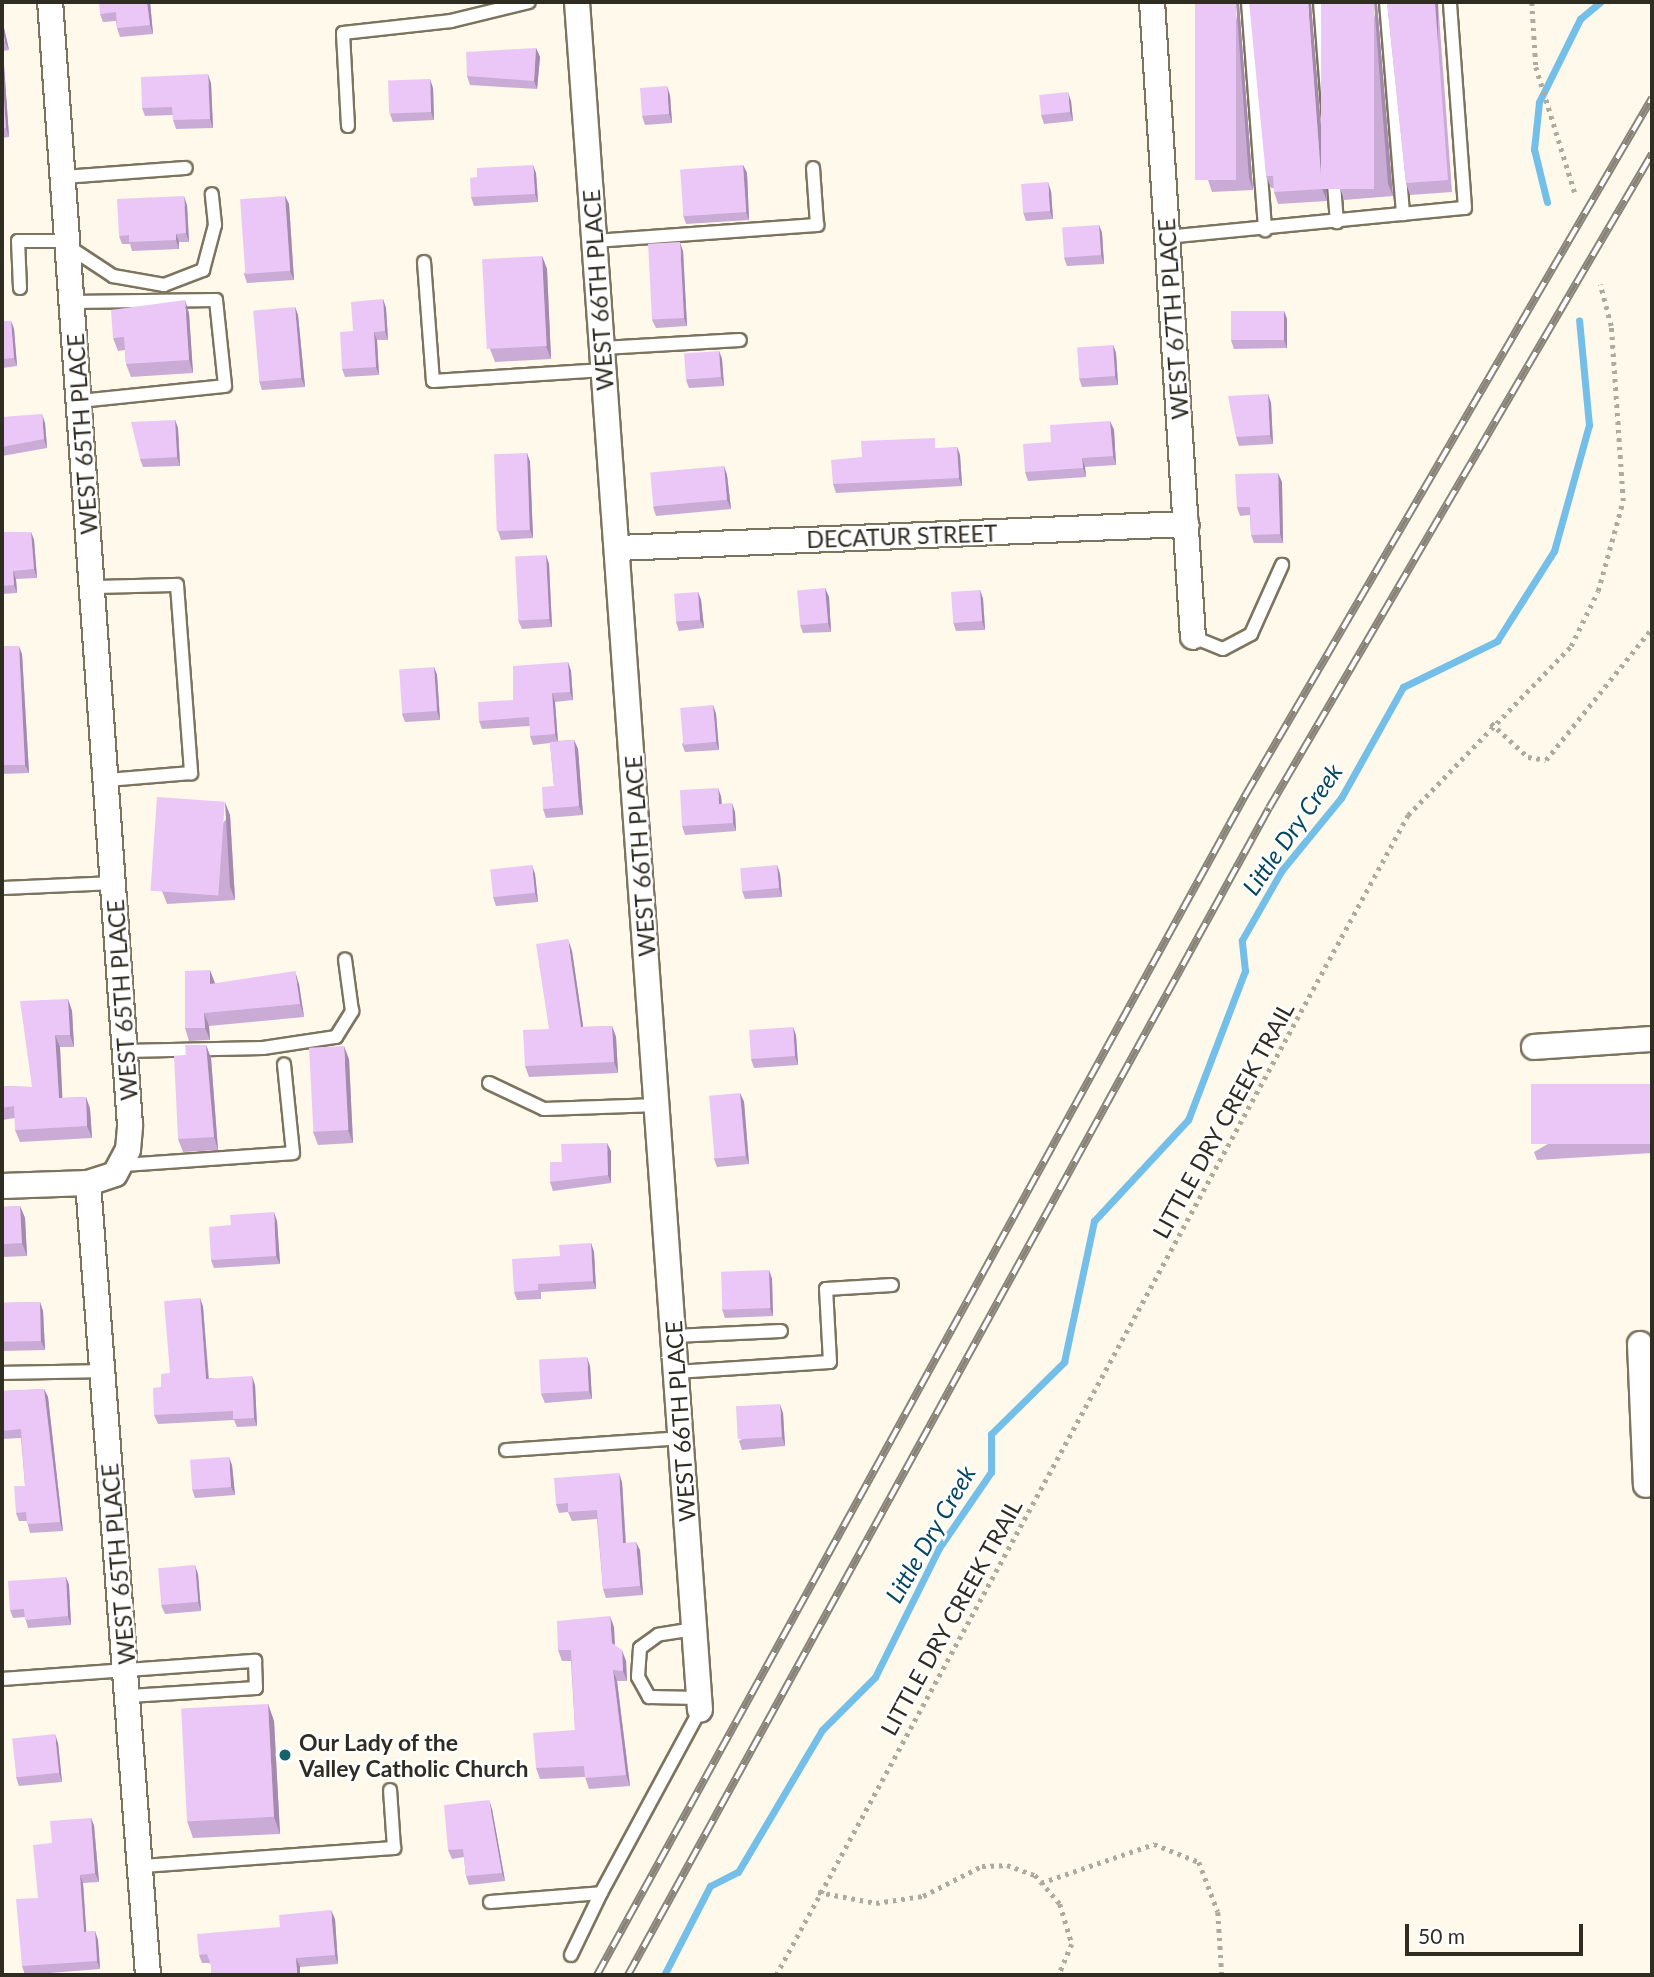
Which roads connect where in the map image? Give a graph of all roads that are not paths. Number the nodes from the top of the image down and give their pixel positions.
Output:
1 (50, 2) edge
2 (529, 2) edge
3 (577, 2) edge
4 (1152, 2) edge
5 (1248, 2) edge
6 (1320, 2) edge
7 (1386, 2) edge
8 (1450, 2) edge
9 (348, 126) dead end
10 (186, 168) dead end
11 (813, 169) dead end
12 (63, 177) junction
13 (212, 194) dead end
14 (1403, 214) junction
15 (1337, 222) junction
16 (1265, 230) junction
17 (1167, 237) junction
18 (594, 241) junction
19 (68, 251) junction
20 (424, 262) dead end
21 (20, 288) dead end
22 (72, 302) junction
23 (740, 340) dead end
24 (604, 359) junction
25 (79, 401) junction
26 (1186, 524) junction
27 (618, 548) junction
28 (1282, 565) dead end
29 (93, 587) junction
30 (1193, 637) joint
31 (107, 780) junction
32 (114, 883) junction
33 (2, 888) edge
34 (345, 959) dead end
35 (1652, 1039) edge
36 (1534, 1047) dead end
37 (125, 1051) junction
38 (284, 1064) dead end
39 (489, 1083) dead end
40 (658, 1104) junction
41 (123, 1165) junction
42 (88, 1183) junction
43 (2, 1186) edge
44 (892, 1285) dead end
45 (781, 1331) dead end
46 (674, 1336) junction
47 (1640, 1344) dead end
48 (103, 1371) junction
49 (676, 1371) junction
50 (2, 1373) edge
51 (1648, 1417) edge
52 (681, 1438) junction
53 (506, 1450) dead end
54 (1646, 1485) dead end
55 (694, 1629) junction
56 (158, 1669) junction
57 (127, 1671) junction
58 (2, 1679) edge
59 (161, 1694) junction
60 (129, 1696) junction
61 (699, 1704) junction
62 (390, 1790) dead end
63 (142, 1866) junction
64 (601, 1893) junction
65 (491, 1902) dead end
66 (570, 1955) dead end
67 (148, 1975) edge

1 - 12 street, WEST 65TH PLACE
2 - 9 lane
3 - 18 street, WEST 66TH PLACE
4 - 17 street, WEST 67TH PLACE
5 - 16 lane
6 - 15 lane
7 - 14 lane
8 - 14 lane
10 - 12 lane
11 - 18 lane
12 - 19 street, WEST 65TH PLACE
13 - 19 lane
14 - 15 lane
15 - 16 lane
16 - 17 lane
17 - 26 street, WEST 67TH PLACE
18 - 24 street, WEST 66TH PLACE
19 - 21 lane
19 - 22 street, WEST 65TH PLACE
20 - 24 lane
22 - 25 street, WEST 65TH PLACE
22 - 25 lane
23 - 24 lane
24 - 27 street, WEST 66TH PLACE
25 - 29 street, WEST 65TH PLACE
26 - 27 street, DECATUR STREET
26 - 30 street, WEST 67TH PLACE
27 - 40 street, WEST 66TH PLACE
28 - 30 lane
29 - 31 street, WEST 65TH PLACE
29 - 31 lane
31 - 32 street, WEST 65TH PLACE
32 - 33 lane
32 - 37 street, WEST 65TH PLACE
34 - 37 lane
35 - 36 street
37 - 41 street, WEST 65TH PLACE
38 - 41 lane
39 - 40 lane
40 - 46 street, WEST 66TH PLACE
41 - 42 street
42 - 43 street
42 - 48 street, WEST 65TH PLACE
44 - 49 lane
45 - 46 lane
46 - 49 street, WEST 66TH PLACE
47 - 51 street
48 - 50 lane
48 - 57 street, WEST 65TH PLACE
49 - 52 street, WEST 66TH PLACE
51 - 54 street
52 - 53 lane
52 - 55 street, WEST 66TH PLACE
55 - 61 street, WEST 66TH PLACE
55 - 61 lane
56 - 57 lane
56 - 59 lane
56 - 59 lane
57 - 58 lane
57 - 60 street, WEST 65TH PLACE
59 - 60 lane
60 - 63 street, WEST 65TH PLACE
61 - 64 lane
62 - 63 lane
63 - 67 street, WEST 65TH PLACE
64 - 65 lane
64 - 66 lane

